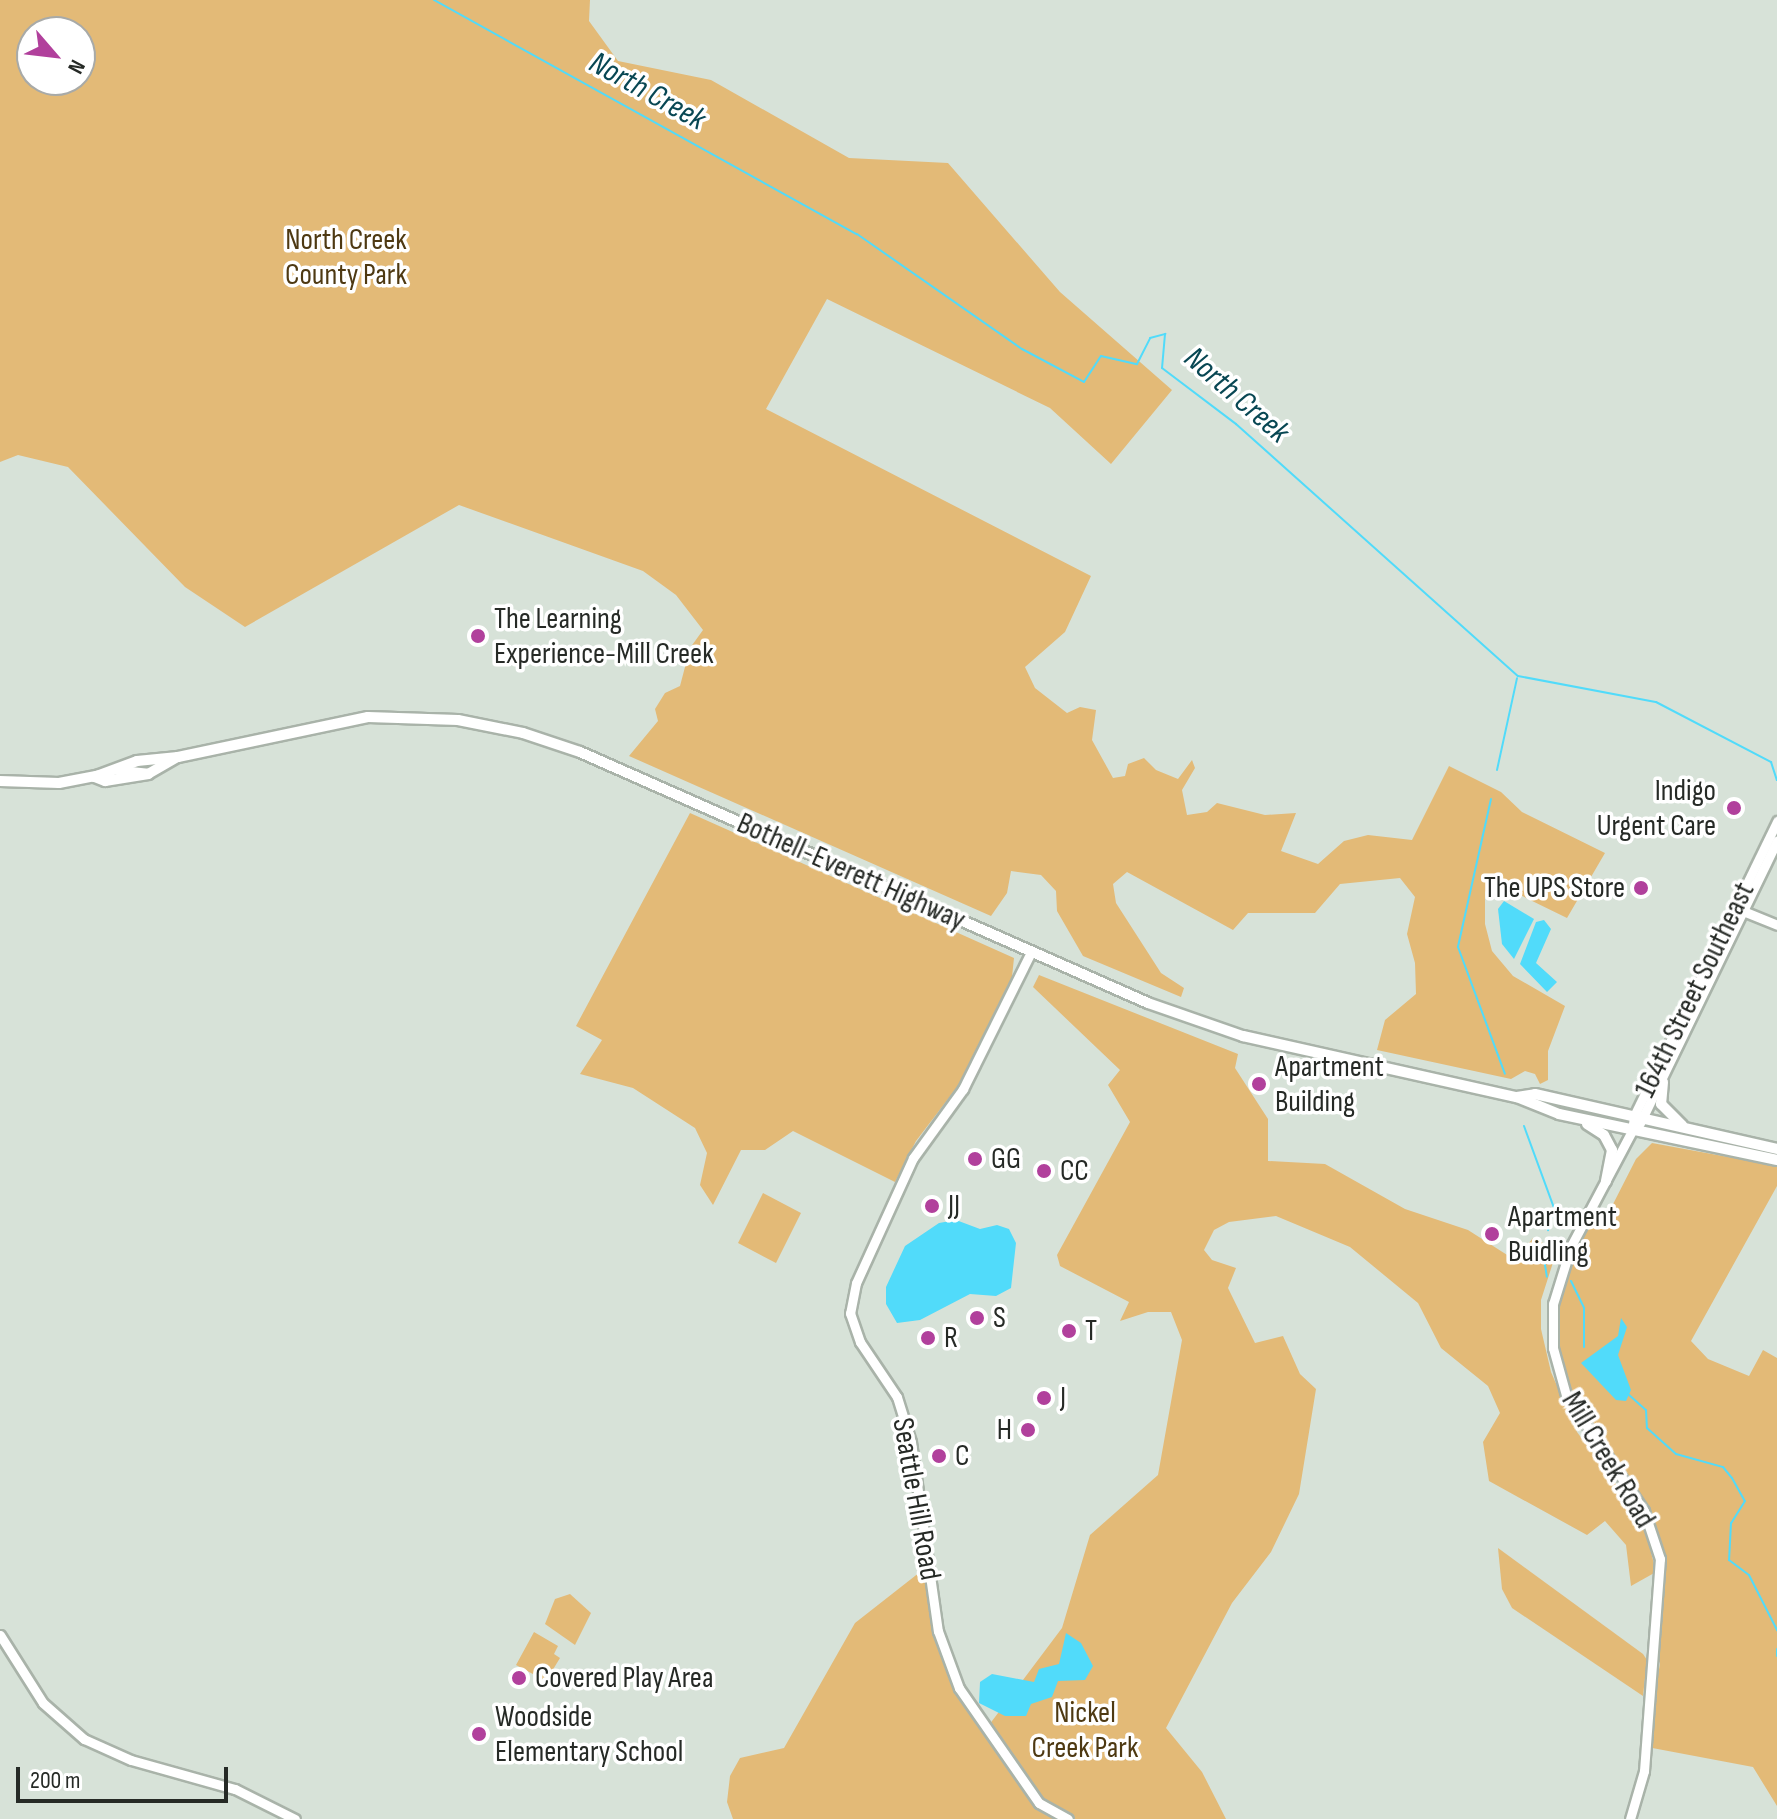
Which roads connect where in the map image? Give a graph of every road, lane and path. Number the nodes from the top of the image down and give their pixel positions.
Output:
1 (178, 757) junction
2 (94, 777) junction
3 (0, 781) edge
4 (1777, 821) edge
5 (1777, 841) edge
6 (1743, 911) junction
7 (1777, 925) edge
8 (1031, 952) junction
9 (1663, 1082) junction
10 (1517, 1097) junction
11 (1639, 1117) junction
12 (1574, 1118) junction
13 (1687, 1129) junction
14 (1632, 1131) junction
15 (1777, 1149) edge
16 (1777, 1160) edge
17 (1606, 1181) junction
18 (0, 1635) edge
19 (295, 1819) edge
20 (1068, 1819) edge
21 (1630, 1819) edge

1 - 2 main road, Bothell-Everett Highway
1 - 2 main road, Bothell-Everett Highway
1 - 8 main road, Bothell-Everett Highway
2 - 3 main road, Bothell-Everett Highway
4 - 11 main road, 164th Street Southeast
5 - 6 main road, 164th Street Southeast
6 - 7 main road
6 - 9 main road, 164th Street Southeast
8 - 10 main road, Bothell-Everett Highway
8 - 20 main road, Seattle Hill Road
9 - 11 main road, 164th Street Southeast
9 - 13 main road
10 - 11 main road, Bothell-Everett Highway
10 - 12 main road, Bothell-Everett Highway
11 - 13 main road, Bothell-Everett Highway
11 - 14 main road, Mill Creek Road
12 - 14 main road, Bothell-Everett Highway
12 - 17 main road
13 - 15 main road, Bothell-Everett Highway
14 - 16 main road, Bothell-Everett Highway
14 - 17 main road, Mill Creek Road
17 - 21 main road, Mill Creek Road
18 - 19 main road

